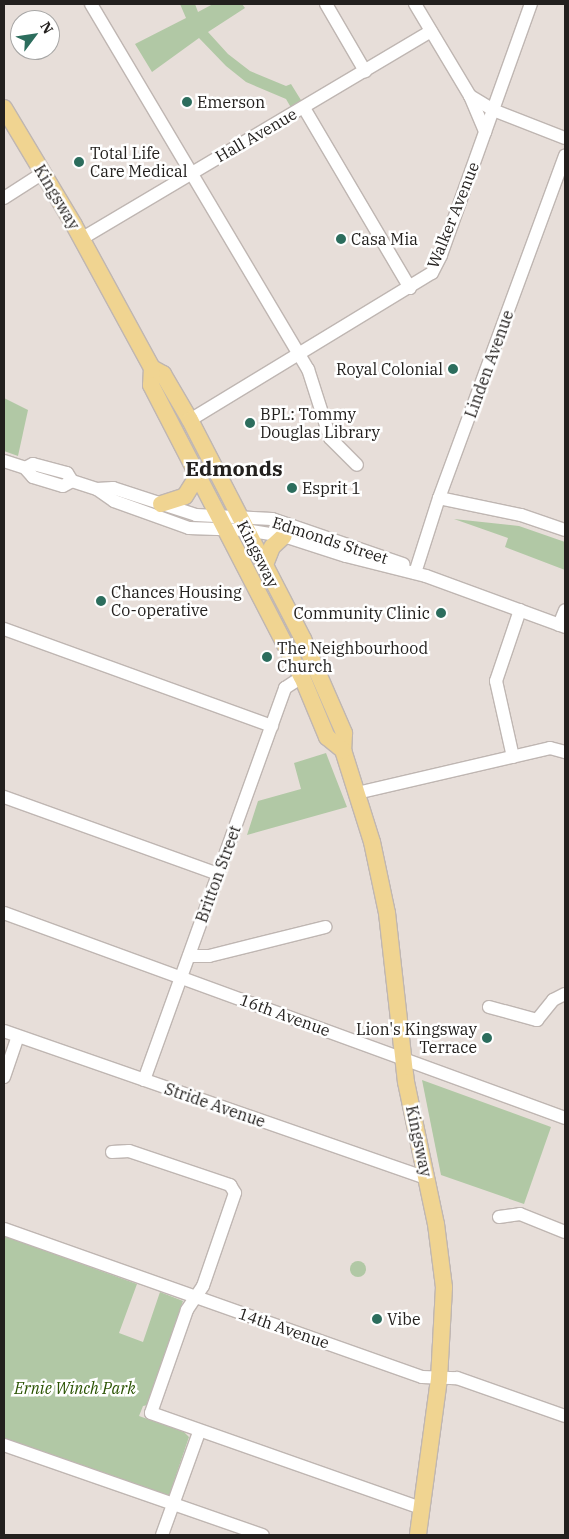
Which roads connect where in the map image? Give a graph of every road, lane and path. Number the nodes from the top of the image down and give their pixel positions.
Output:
1 (91, 4) edge
2 (326, 4) edge
3 (415, 4) edge
4 (531, 4) edge
5 (431, 31) junction
6 (365, 71) junction
7 (470, 96) junction
8 (4, 108) edge
9 (304, 108) junction
10 (493, 110) junction
11 (485, 132) junction
12 (565, 138) edge
13 (565, 156) edge
14 (43, 173) junction
15 (191, 173) junction
16 (4, 198) edge
17 (82, 239) junction
18 (410, 288) junction
19 (299, 354) junction
20 (152, 368) junction
21 (190, 420) junction
22 (4, 461) edge
23 (357, 465) dead end
24 (195, 469) junction
25 (97, 490) junction
26 (439, 498) junction
27 (162, 504) junction
28 (223, 524) junction
29 (242, 524) junction
30 (565, 530) edge
31 (284, 536) junction
32 (264, 568) junction
33 (415, 573) junction
34 (520, 610) junction
35 (565, 610) edge
36 (562, 626) edge
37 (4, 628) edge
38 (302, 677) junction
39 (272, 726) junction
40 (343, 750) junction
41 (565, 752) edge
42 (513, 757) junction
43 (357, 793) junction
44 (4, 797) edge
45 (218, 874) junction
46 (4, 913) edge
47 (326, 928) dead end
48 (188, 956) junction
49 (180, 978) junction
50 (565, 994) edge
51 (489, 1007) dead end
52 (4, 1031) edge
53 (18, 1036) junction
54 (404, 1060) junction
55 (4, 1077) edge
56 (144, 1080) junction
57 (565, 1118) edge
58 (112, 1152) dead end
59 (426, 1178) junction
60 (499, 1217) dead end
61 (4, 1229) edge
62 (565, 1232) edge
63 (196, 1297) junction
64 (439, 1379) junction
65 (565, 1416) edge
66 (199, 1432) junction
67 (4, 1445) edge
68 (174, 1504) junction
69 (423, 1509) junction
70 (162, 1535) edge
71 (264, 1535) edge
72 (418, 1535) edge

1 - 15 street
2 - 6 street
3 - 5 street
4 - 10 street, Walker Avenue
5 - 6 street, Hall Avenue
5 - 7 street
6 - 9 street, Hall Avenue
7 - 10 street
7 - 11 street
8 - 14 main road, Kingsway
9 - 15 street, Hall Avenue
9 - 18 street
10 - 11 street, Walker Avenue
10 - 12 street
11 - 18 street, Walker Avenue
13 - 26 street, Linden Avenue
14 - 16 street
14 - 17 main road, Kingsway
15 - 17 street, Hall Avenue
15 - 19 street
17 - 20 main road, Kingsway
18 - 19 street, Walker Avenue
19 - 21 street, Walker Avenue
19 - 23 street
20 - 21 main road, Kingsway
20 - 24 main road, Kingsway
21 - 29 main road, Kingsway
22 - 25 street, Edmonds Street
24 - 27 main road
24 - 28 main road, Kingsway
25 - 27 street, Edmonds Street
25 - 28 street, Edmonds Street
26 - 30 street
26 - 33 street, Linden Avenue
27 - 28 street, Edmonds Street
28 - 29 street, Edmonds Street
28 - 38 main road, Kingsway
29 - 31 street, Edmonds Street
29 - 32 main road, Kingsway
29 - 33 street, Edmonds Street
31 - 32 main road
31 - 33 street, Edmonds Street
32 - 40 main road, Kingsway
33 - 34 street, Edmonds Street
34 - 36 street, Edmonds Street
34 - 42 street
35 - 36 street
37 - 39 street
38 - 39 street, Britton Street
38 - 40 main road, Kingsway
39 - 45 street, Britton Street
40 - 43 main road, Kingsway
41 - 42 street
42 - 43 street
43 - 54 main road, Kingsway
44 - 45 street
45 - 48 street, Britton Street
46 - 49 street, 16th Avenue
47 - 48 street
48 - 49 street, Britton Street
49 - 54 street, 16th Avenue
49 - 56 street, Britton Street
50 - 51 street
52 - 53 street, Stride Avenue
53 - 55 street
53 - 56 street, Stride Avenue
54 - 57 street, 16th Avenue
54 - 59 main road, Kingsway
56 - 59 street, Stride Avenue
58 - 63 street
59 - 64 main road, Kingsway
60 - 62 street
61 - 63 street, 14th Avenue
63 - 64 street, 14th Avenue
63 - 66 street
64 - 65 street, 14th Avenue
64 - 69 main road, Kingsway
66 - 68 street
66 - 69 street
67 - 68 street
68 - 70 street
68 - 71 street
69 - 72 main road, Kingsway

